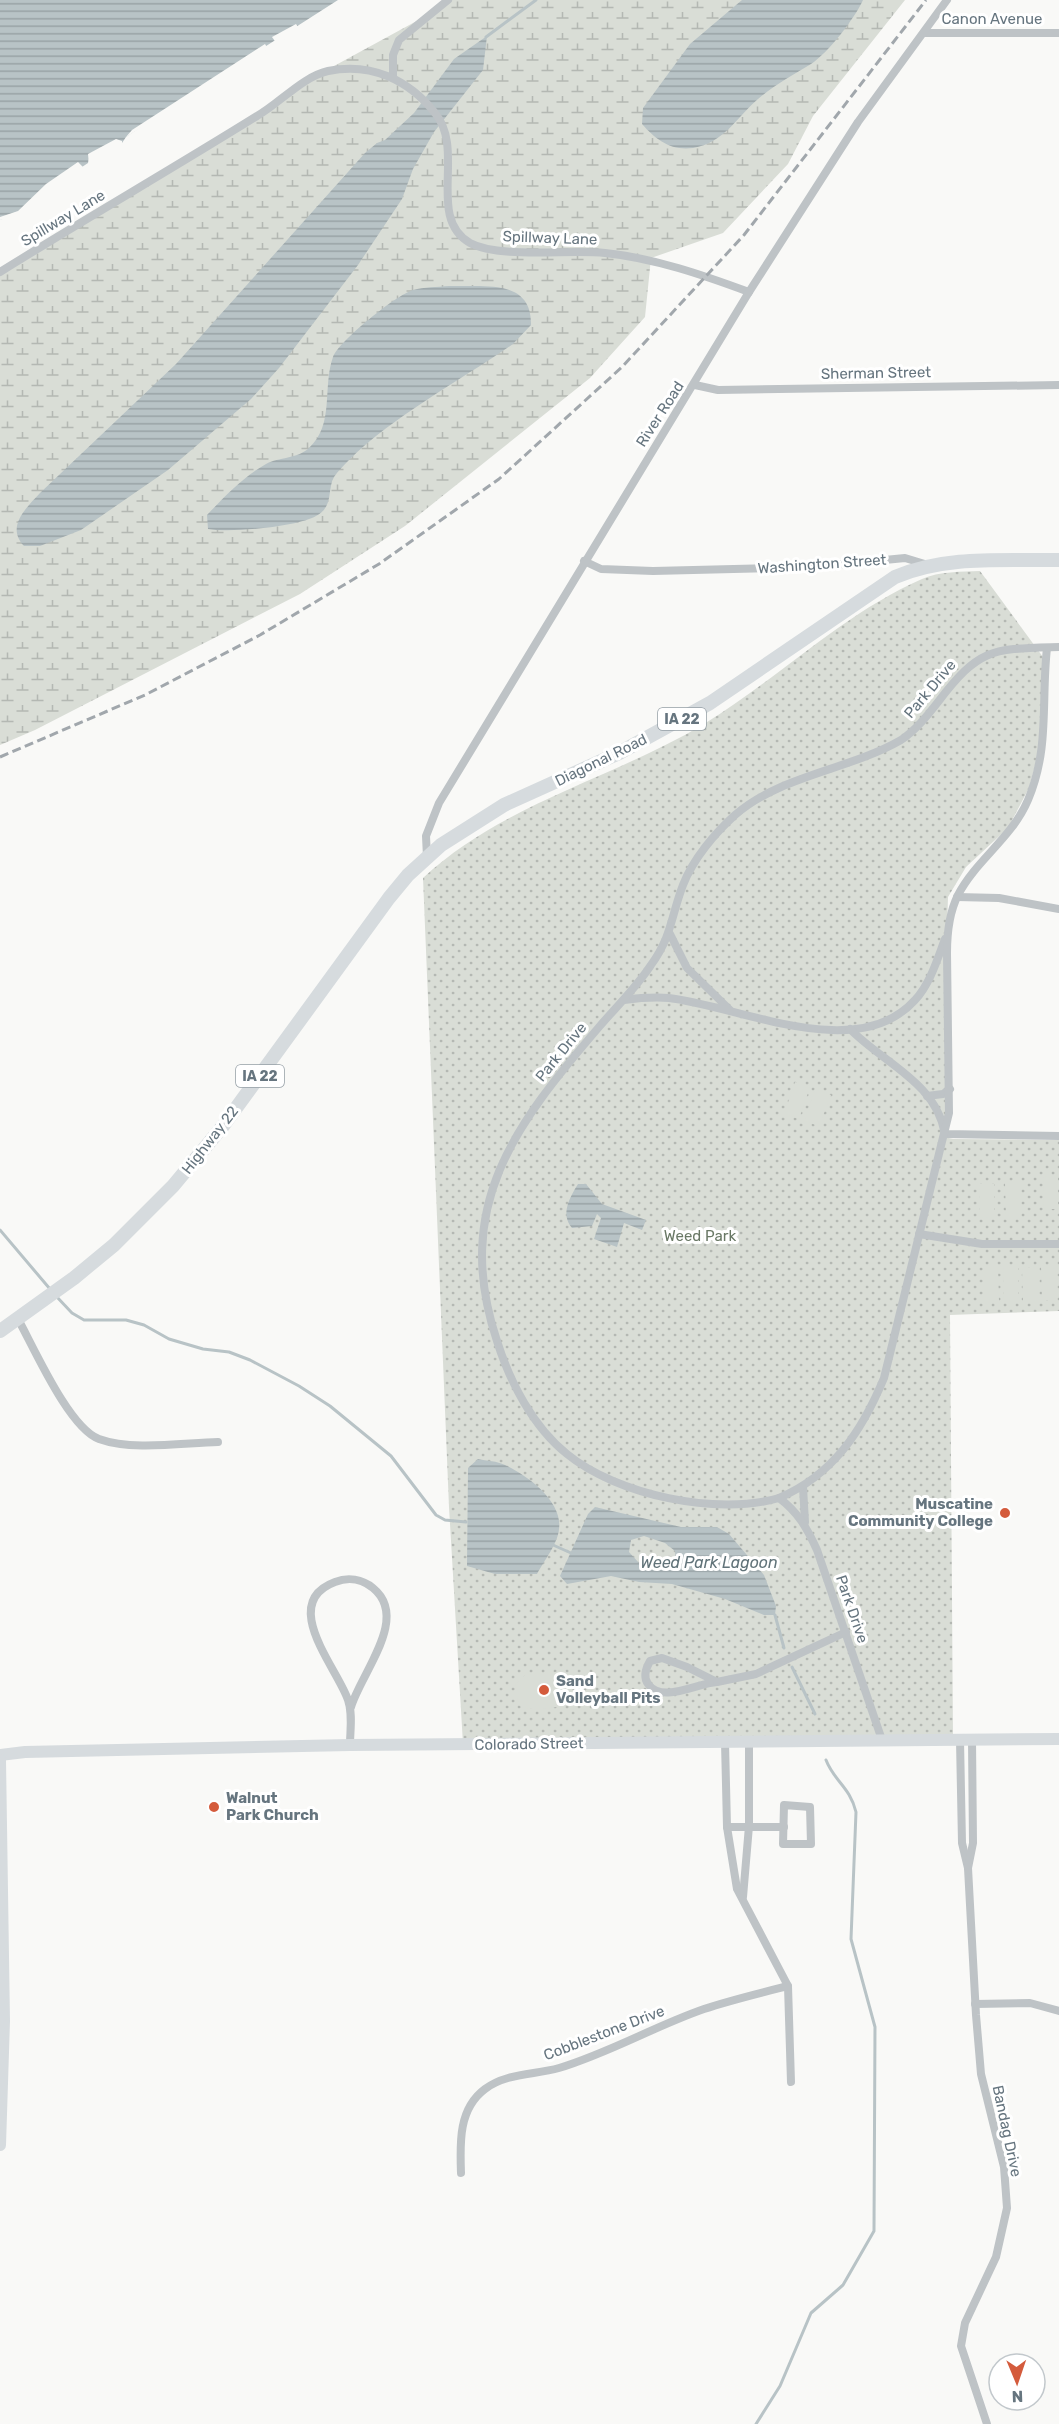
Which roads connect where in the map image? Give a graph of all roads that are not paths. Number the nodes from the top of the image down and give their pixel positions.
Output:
1 (448, 0) edge
2 (947, 0) edge
3 (925, 33) junction
4 (1059, 33) edge
5 (393, 77) junction
6 (0, 272) edge
7 (749, 292) junction
8 (695, 385) junction
9 (1059, 385) edge
10 (1059, 560) edge
11 (584, 561) junction
12 (928, 565) junction
13 (1059, 647) edge
14 (1047, 648) junction
15 (427, 857) junction
16 (957, 897) junction
17 (1059, 909) edge
18 (947, 933) junction
19 (670, 934) junction
20 (624, 1000) junction
21 (734, 1013) junction
22 (850, 1029) junction
23 (950, 1089) junction
24 (927, 1096) junction
25 (945, 1134) junction
26 (1059, 1136) edge
27 (918, 1233) junction
28 (1059, 1244) edge
29 (18, 1319) junction
30 (0, 1330) edge
31 (218, 1442) dead end
32 (803, 1487) junction
33 (779, 1498) junction
34 (806, 1524) junction
35 (846, 1632) junction
36 (717, 1682) junction
37 (351, 1707) junction
38 (1059, 1739) edge
39 (882, 1740) junction
40 (966, 1740) junction
41 (725, 1742) junction
42 (748, 1742) junction
43 (350, 1745) junction
44 (0, 1755) edge
45 (0, 1760) edge
46 (749, 1826) junction
47 (727, 1827) junction
48 (783, 1827) junction
49 (743, 1897) junction
50 (788, 1986) junction
51 (975, 2004) junction
52 (1059, 2011) edge
53 (791, 2082) dead end
54 (0, 2145) edge
55 (461, 2173) dead end
56 (987, 2424) edge

1 - 5 street
2 - 3 street, River Road
3 - 4 street, Canon Avenue
3 - 7 street, River Road
5 - 6 street, Spillway Lane
5 - 7 street, Spillway Lane
7 - 8 street, River Road
8 - 9 street, Sherman Street
8 - 11 street, River Road
10 - 12 main road, Washington Street / IA 22
11 - 12 street, Washington Street
11 - 15 street, River Road
12 - 15 main road, Diagonal Road / IA 22
13 - 14 street, Park Drive
14 - 16 street, Park Drive
14 - 19 street, Park Drive
15 - 29 main road, Highway 22 / IA 22
16 - 17 street
16 - 18 street, Park Drive
18 - 22 street
18 - 23 street, Park Drive
19 - 20 street, Park Drive
19 - 21 street
20 - 21 street
20 - 33 street, Park Drive
21 - 22 street
22 - 24 street
23 - 24 street
23 - 25 street, Park Drive
24 - 25 street
25 - 26 street
25 - 27 street, Park Drive
27 - 28 street
27 - 32 street, Park Drive
29 - 30 main road, Highway 22 / IA 22
29 - 31 street
32 - 33 street, Park Drive
32 - 34 street
33 - 34 street, Park Drive
34 - 35 street, Park Drive
35 - 36 street
35 - 39 street, Park Drive
36 - 36 street
37 - 37 street
37 - 43 street
38 - 40 street, Colorado Street
39 - 40 street, Colorado Street
39 - 42 street, Colorado Street
40 - 51 street, Bandag Drive
41 - 42 street, Colorado Street
41 - 43 street, Colorado Street
41 - 47 street
42 - 46 street
43 - 44 street, Colorado Street
45 - 54 street
46 - 47 street
46 - 48 street
46 - 49 street
47 - 49 street
48 - 48 street
49 - 50 street
50 - 53 street
50 - 55 street, Cobblestone Drive
51 - 52 street
51 - 56 street, Bandag Drive

